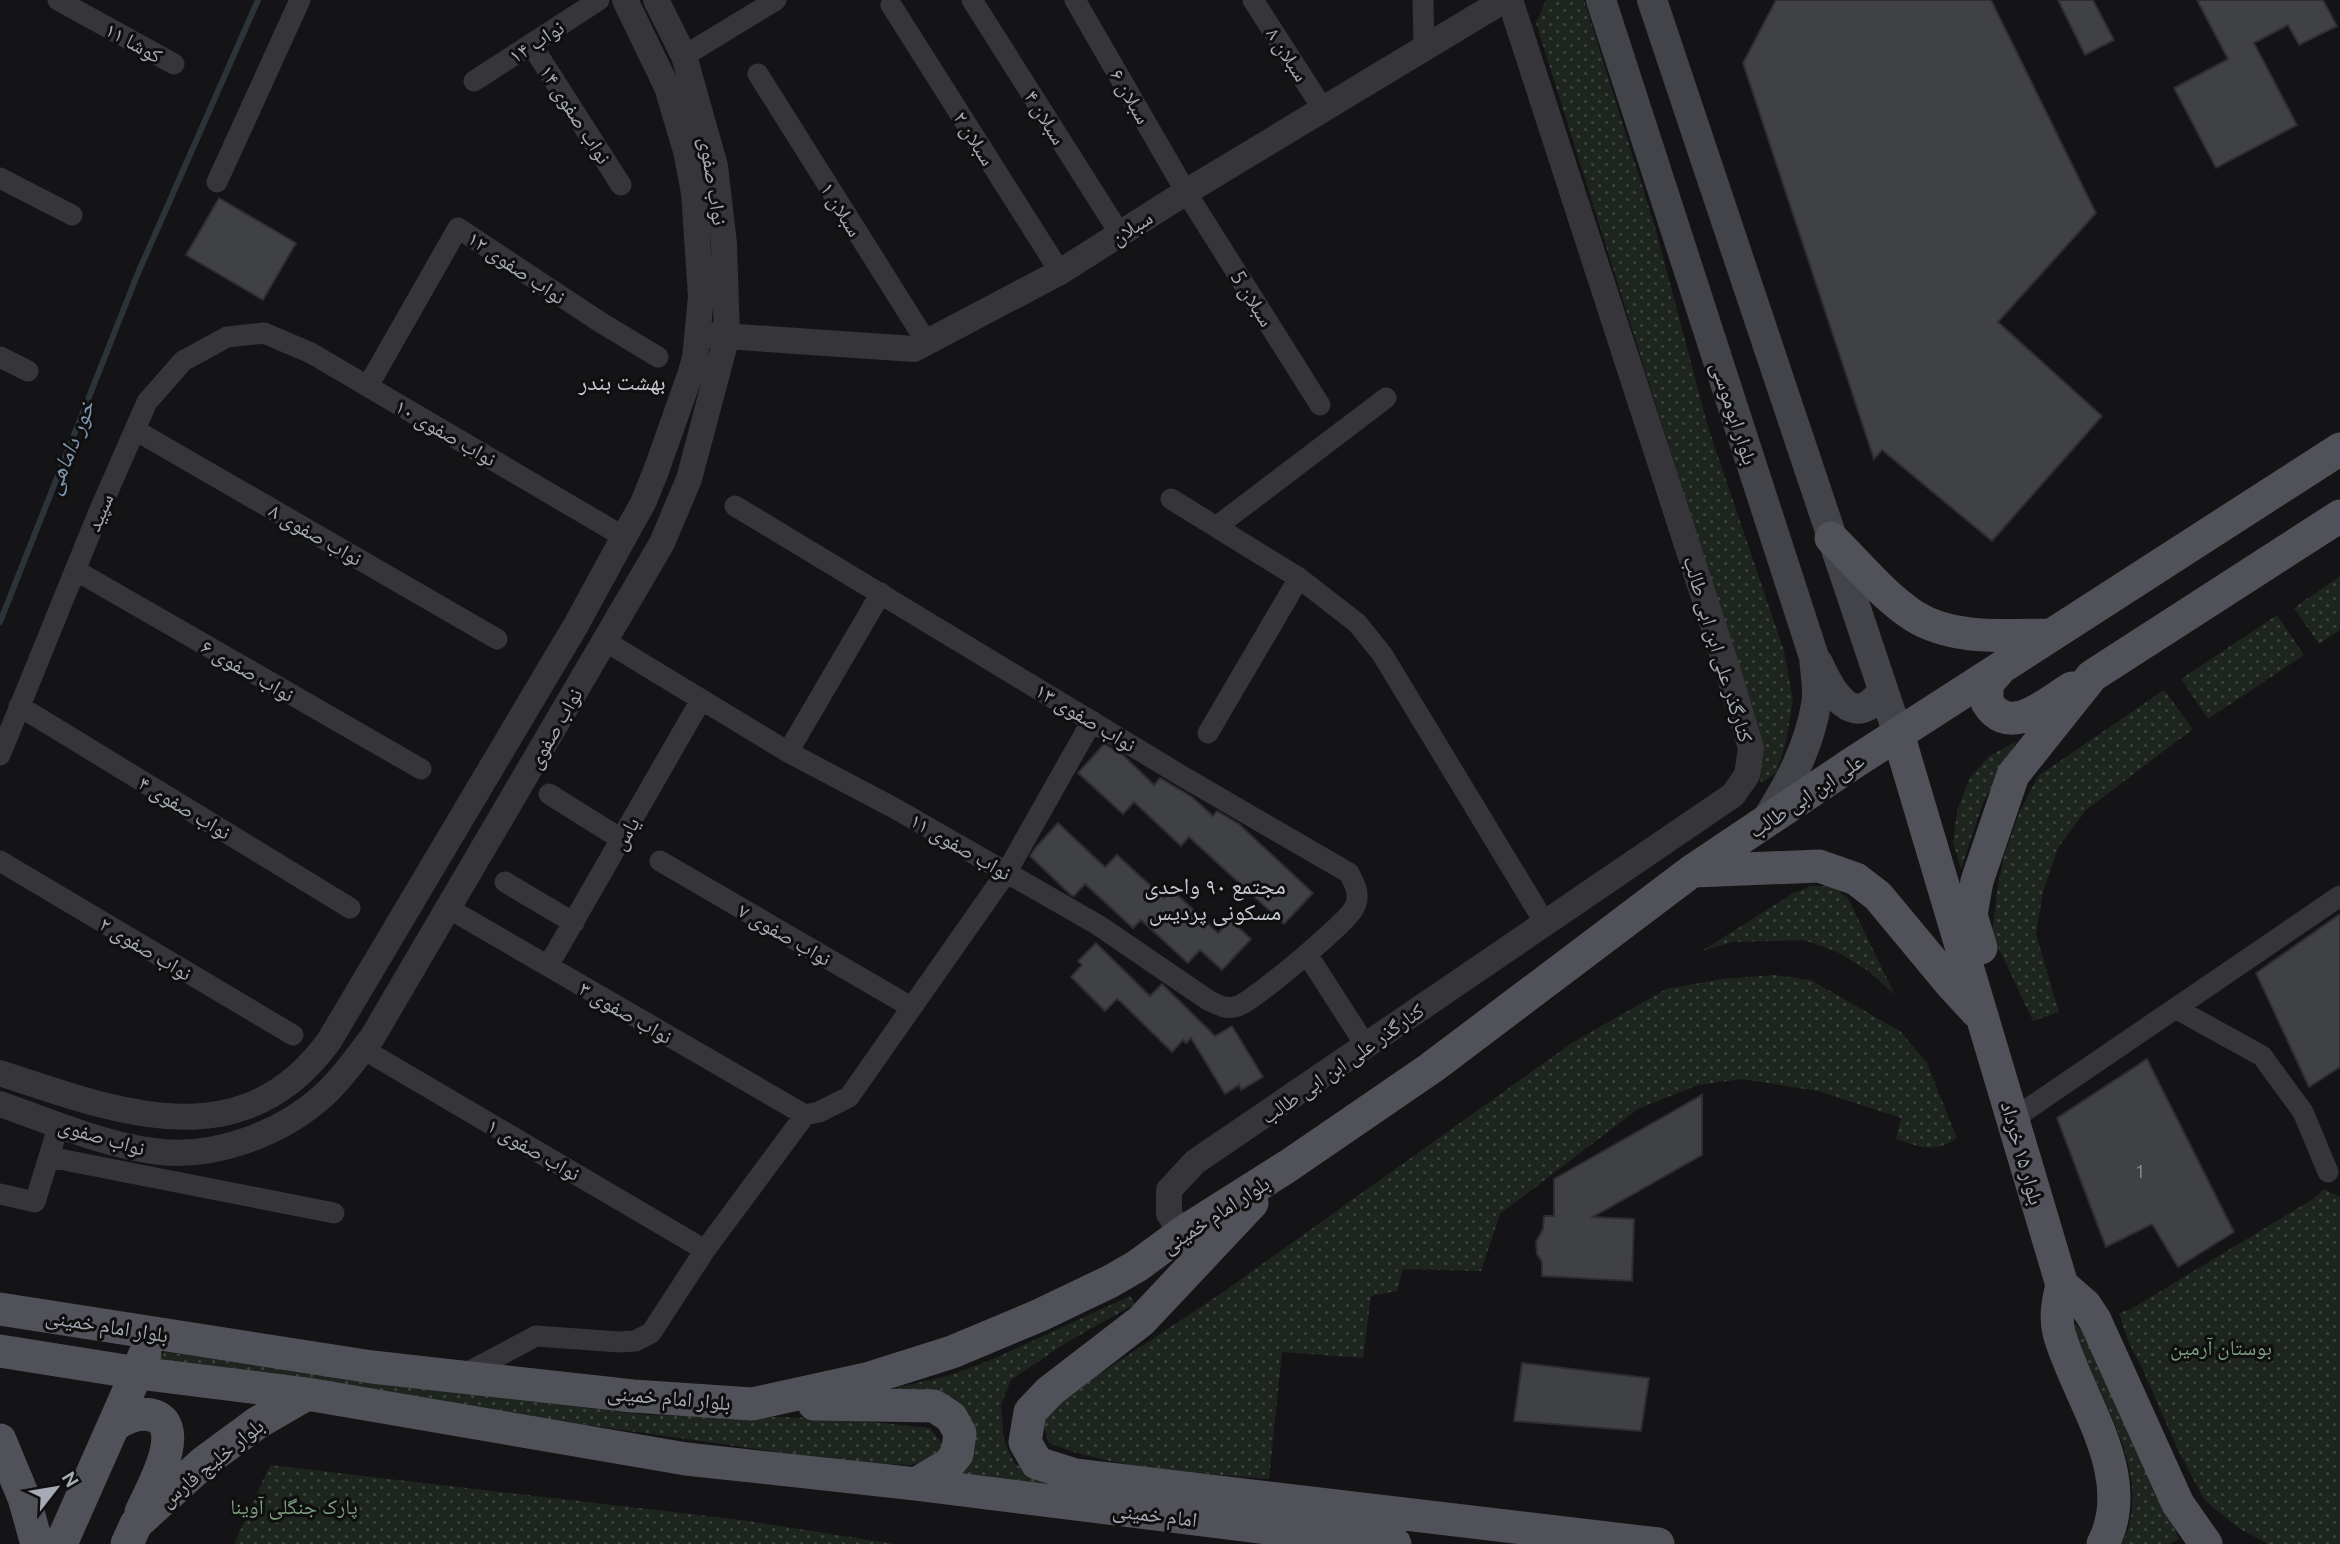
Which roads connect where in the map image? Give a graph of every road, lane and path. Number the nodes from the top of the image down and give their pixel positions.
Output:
1 (300, 0) edge
2 (598, 0) edge
3 (625, 0) edge
4 (656, 0) edge
5 (776, 0) edge
6 (972, 0) edge
7 (1075, 0) edge
8 (1252, 0) edge
9 (1423, 0) edge
10 (1504, 0) edge
11 (1510, 0) edge
12 (1601, 0) edge
13 (1652, 0) edge
14 (63, 2) edge
15 (891, 5) dead end
16 (531, 44) junction
17 (1424, 48) junction
18 (684, 56) junction
19 (174, 64) dead end
20 (758, 74) dead end
21 (474, 81) dead end
22 (1323, 109) junction
23 (0, 178) edge
24 (217, 182) dead end
25 (621, 185) dead end
26 (1186, 192) junction
27 (72, 215) dead end
28 (1120, 234) junction
29 (1060, 272) junction
30 (264, 333) joint
31 (698, 334) junction
32 (727, 336) junction
33 (927, 343) junction
34 (0, 357) edge
35 (658, 357) dead end
36 (28, 371) dead end
37 (368, 386) junction
38 (1387, 398) dead end
39 (1320, 405) dead end
40 (135, 430) junction
41 (2340, 449) edge
42 (1171, 499) dead end
43 (736, 506) dead end
44 (2340, 516) edge
45 (1216, 527) junction
46 (624, 537) junction
47 (1831, 538) junction
48 (75, 570) junction
49 (1298, 578) junction
50 (881, 593) junction
51 (576, 625) junction
52 (2051, 635) junction
53 (497, 639) dead end
54 (605, 641) junction
55 (1814, 657) junction
56 (1998, 670) junction
57 (2092, 676) junction
58 (1883, 690) junction
59 (701, 699) junction
60 (19, 706) junction
61 (1092, 721) junction
62 (1208, 733) dead end
63 (1898, 734) junction
64 (788, 752) junction
65 (0, 755) edge
66 (421, 769) dead end
67 (549, 794) dead end
68 (1765, 823) junction
69 (621, 839) junction
70 (0, 861) edge
71 (660, 861) dead end
72 (1692, 872) junction
73 (1006, 873) junction
74 (505, 882) dead end
75 (416, 891) junction
76 (2340, 896) edge
77 (350, 908) dead end
78 (448, 908) junction
79 (574, 923) junction
80 (1545, 923) junction
81 (1307, 954) junction
82 (548, 967) junction
83 (911, 1007) junction
84 (2178, 1009) junction
85 (1984, 1019) junction
86 (293, 1035) dead end
87 (1366, 1046) junction
88 (363, 1049) junction
89 (0, 1073) edge
90 (0, 1104) edge
91 (804, 1115) junction
92 (2013, 1119) junction
93 (59, 1124) junction
94 (49, 1157) junction
95 (1288, 1166) junction
96 (2328, 1172) dead end
97 (0, 1194) edge
98 (334, 1213) dead end
99 (1182, 1233) junction
100 (705, 1250) junction
101 (2062, 1285) junction
102 (0, 1309) edge
103 (154, 1332) junction
104 (0, 1351) edge
105 (138, 1373) junction
106 (461, 1376) junction
107 (307, 1394) junction
108 (752, 1404) junction
109 (115, 1424) junction
110 (0, 1440) edge
111 (916, 1483) junction
112 (131, 1534) edge
113 (1317, 1540) edge
114 (37, 1544) edge
115 (61, 1544) edge
116 (1395, 1544) edge
117 (1658, 1544) edge
118 (2104, 1544) edge
119 (2206, 1544) edge

1 - 24 street
2 - 16 street, نواب ۱۴
3 - 31 street, نواب صفوی
4 - 18 street, نواب صفوی
5 - 18 street
6 - 28 street, سبلان ۴
7 - 26 street, سبلان ۶
8 - 22 street, سبلان ۸
9 - 17 street
10 - 17 street, سبلان
11 - 80 street, کنارگذر علی ابن ابی طالب
12 - 55 main road, بلوار ابوموسی
13 - 47 main road
14 - 19 street, کوشا ۱۱
15 - 29 street, سبلان ۲
16 - 21 street, نواب ۱۴
16 - 25 street, نواب صفوی ۱۴
17 - 22 street, سبلان
18 - 32 street, نواب صفوی
20 - 33 street, سبلان ۱
22 - 26 street, سبلان
23 - 27 street
26 - 28 street, سبلان
26 - 39 street, سبلان 5
28 - 29 street, سبلان
29 - 33 street, سبلان
30 - 37 street, نواب صفوی ۱۰
30 - 40 street, سپید
31 - 32 street, سبلان
31 - 46 street, نواب صفوی
32 - 33 street, سبلان
32 - 54 street, نواب صفوی
34 - 36 street
35 - 37 street, نواب صفوی ۱۲
37 - 46 street, نواب صفوی ۱۰
38 - 45 street
40 - 48 street, سپید
40 - 53 street, نواب صفوی ۸
41 - 52 main road, علی ابن ابی طالب
42 - 45 street
43 - 50 street, نواب صفوی ۱۳
44 - 57 main road
45 - 49 street
46 - 51 street, نواب صفوی
47 - 52 main road
47 - 58 main road
48 - 60 street, سپید
48 - 66 street, نواب صفوی ۶
49 - 62 street
49 - 80 street
50 - 61 street, نواب صفوی ۱۳
50 - 64 street
51 - 54 street
51 - 75 street, نواب صفوی
52 - 56 main road, علی ابن ابی طالب
54 - 59 street, نواب صفوی ۱۱
54 - 78 street, نواب صفوی
55 - 58 main road
55 - 68 main road, بلوار ابوموسی
56 - 57 main road
56 - 63 main road, علی ابن ابی طالب
57 - 85 main road
58 - 63 main road
59 - 64 street, نواب صفوی ۱۱
59 - 69 street, یاس
60 - 65 street, سپید
60 - 77 street, نواب صفوی ۴
61 - 73 street
61 - 81 street, نواب صفوی ۱۳
63 - 68 main road, علی ابن ابی طالب
63 - 85 main road, بلوار ۱۵ خرداد
64 - 73 street, نواب صفوی ۱۱
67 - 69 street
68 - 72 main road, علی ابن ابی طالب
69 - 79 street, یاس
70 - 86 street, نواب صفوی ۲
71 - 83 street, نواب صفوی ۷
72 - 85 main road
72 - 95 main road, علی ابن ابی طالب
73 - 81 street, نواب صفوی ۱۱
73 - 83 street
74 - 79 street
75 - 78 street
75 - 89 street, نواب صفوی
76 - 84 street
78 - 82 street, نواب صفوی ۳
78 - 88 street, نواب صفوی
79 - 82 street, یاس
80 - 87 street, کنارگذر علی ابن ابی طالب
81 - 87 street
82 - 91 street, نواب صفوی ۳
83 - 91 street
84 - 92 street
84 - 96 street
85 - 92 main road, بلوار ۱۵ خرداد
87 - 99 street, کنارگذر علی ابن ابی طالب
88 - 93 street, نواب صفوی
88 - 100 street, نواب صفوی ۱
90 - 93 street, نواب صفوی
91 - 100 street
92 - 101 main road, بلوار ۱۵ خرداد
93 - 94 street
94 - 97 street
94 - 98 street
95 - 99 main road, بلوار امام خمینی
95 - 117 main road
99 - 108 main road, بلوار امام خمینی
100 - 106 street
101 - 118 main road
101 - 119 main road
102 - 103 main road, بلوار امام خمینی
103 - 105 main road
103 - 106 main road, بلوار امام خمینی
104 - 105 main road, بلوار امام خمینی
105 - 107 main road, بلوار امام خمینی
105 - 109 main road
106 - 108 main road, بلوار امام خمینی
107 - 111 main road, بلوار امام خمینی
107 - 112 main road, بلوار خلیج فارس
108 - 111 main road
109 - 112 main road
109 - 115 main road
110 - 114 main road
111 - 113 main road, امام خمینی
113 - 116 main road, امام خمینی

